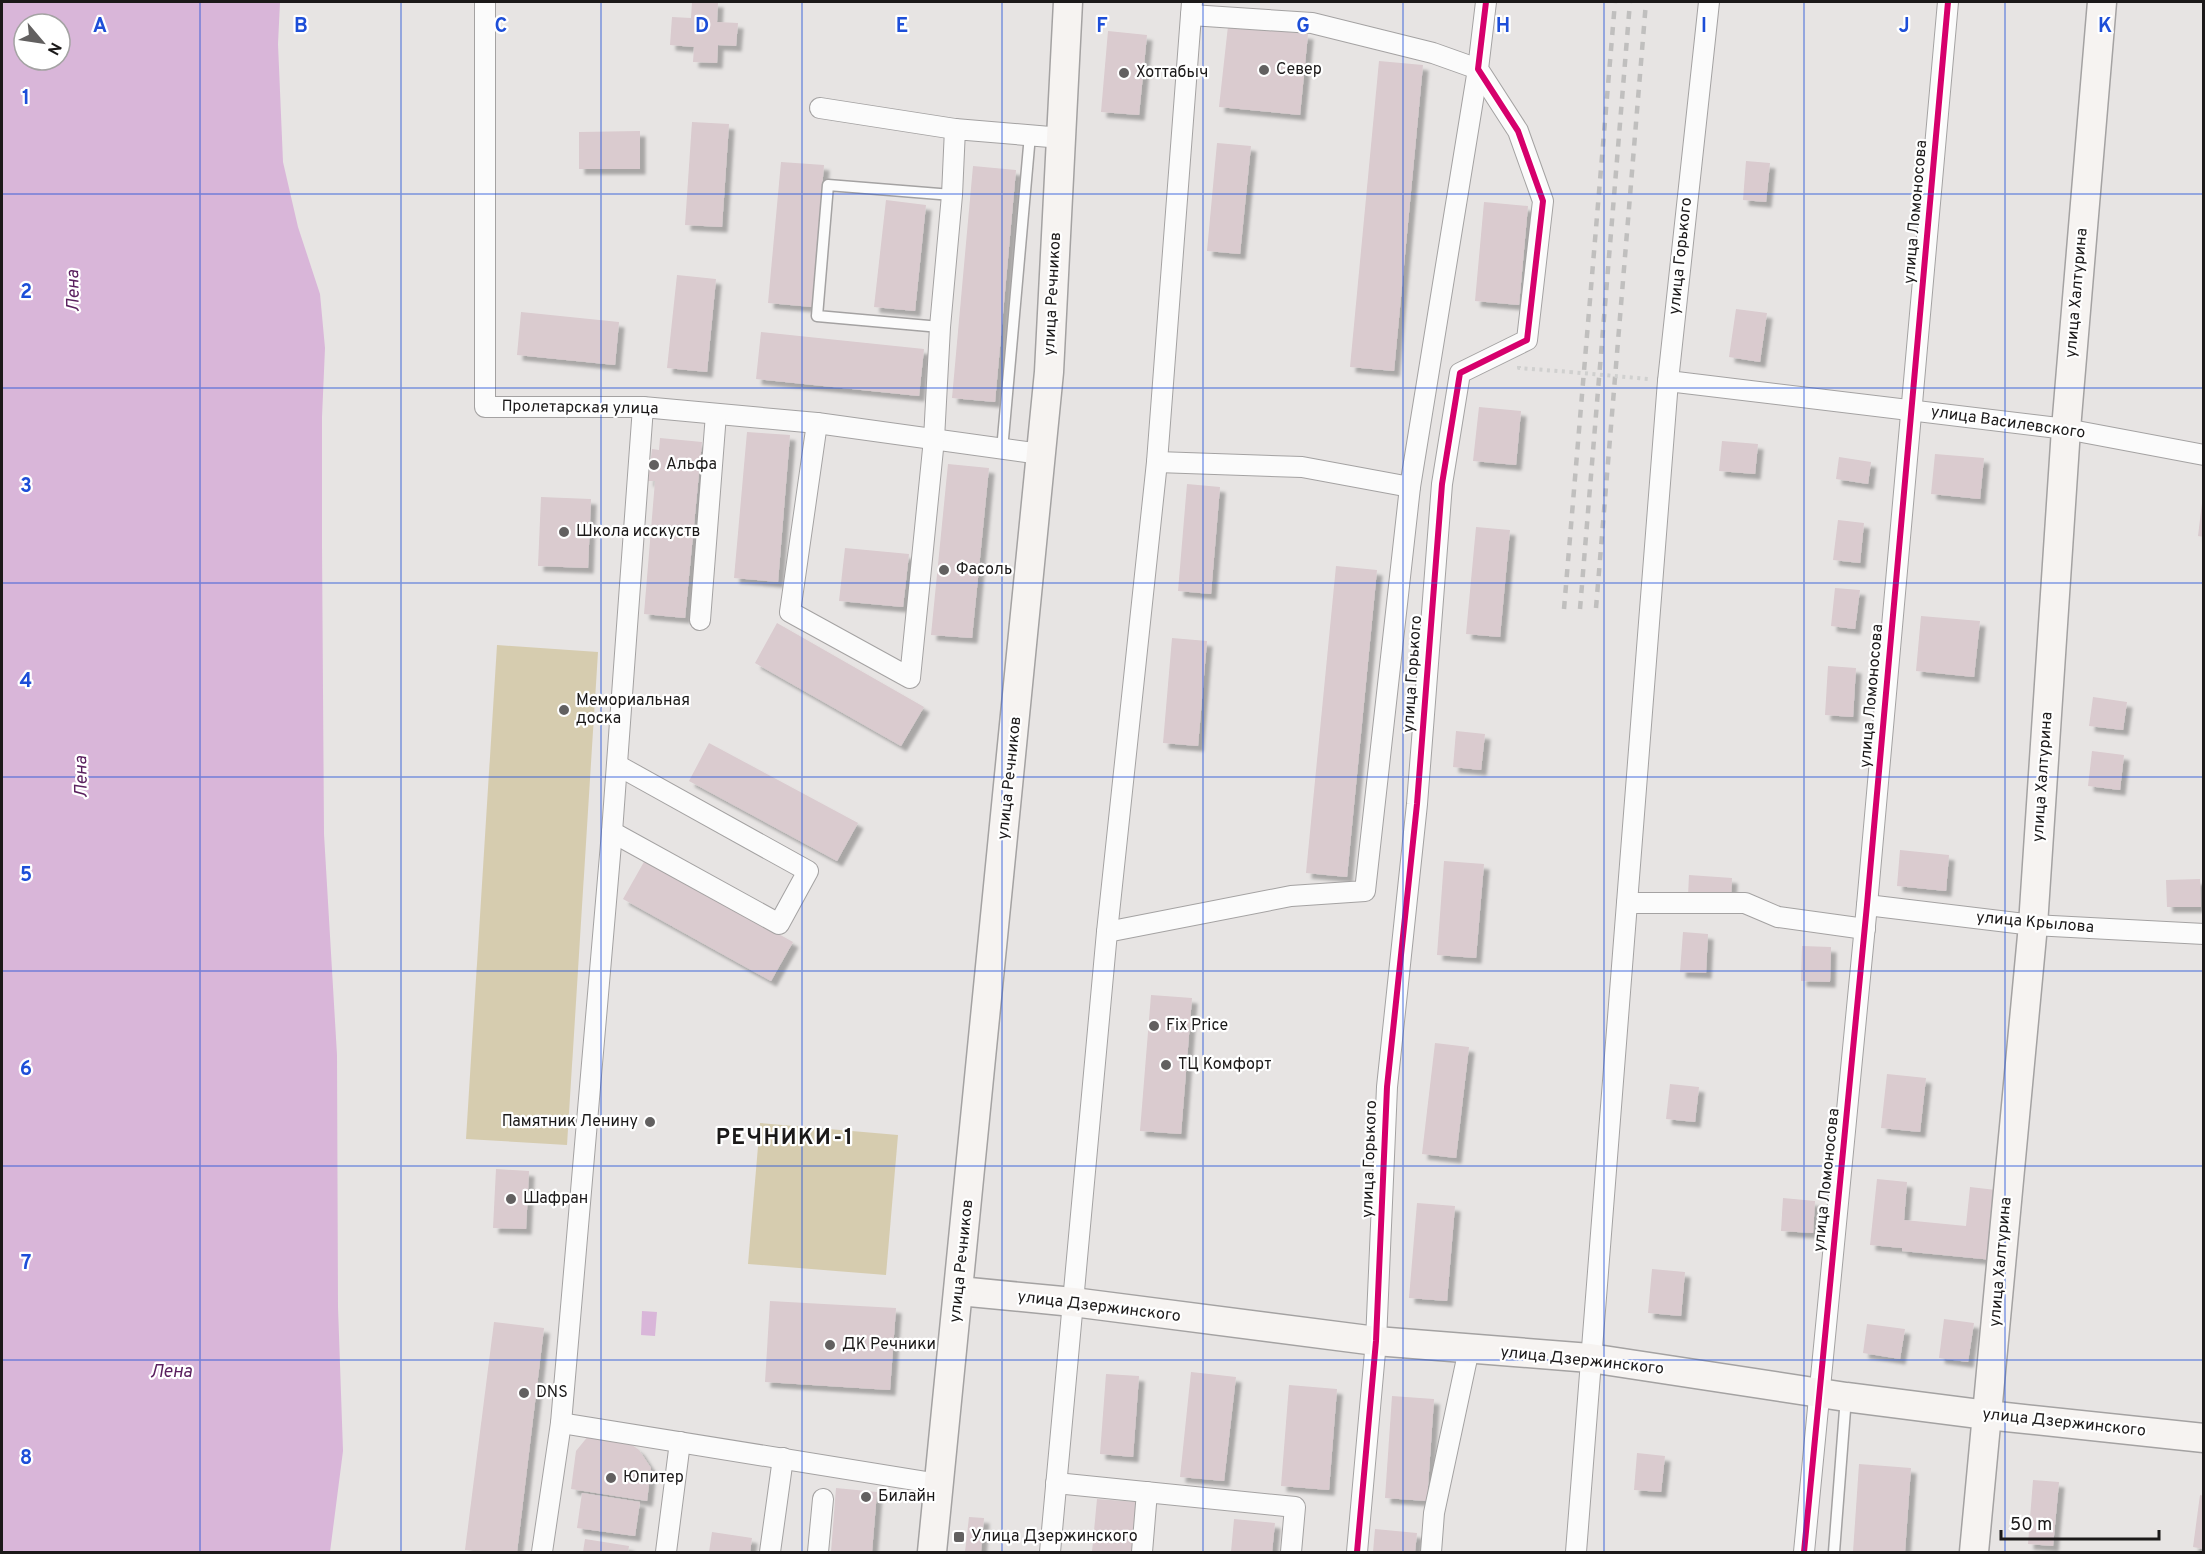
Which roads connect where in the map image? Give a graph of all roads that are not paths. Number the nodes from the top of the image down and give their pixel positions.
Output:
1 (485, 2) edge
2 (1068, 2) edge
3 (1486, 2) edge
4 (1709, 2) edge
5 (1948, 2) edge
6 (2102, 2) edge
7 (1191, 8) edge
8 (1478, 69) junction
9 (820, 108) dead end
10 (955, 129) junction
11 (1030, 135) junction
12 (1062, 138) junction
13 (952, 195) junction
14 (940, 327) junction
15 (1668, 381) junction
16 (643, 407) junction
17 (1911, 410) junction
18 (716, 414) junction
19 (817, 423) junction
20 (2066, 429) junction
21 (934, 439) junction
22 (1002, 450) junction
23 (1041, 454) junction
24 (2204, 455) edge
25 (1157, 462) junction
26 (1410, 487) junction
27 (700, 620) dead end
28 (617, 765) junction
29 (612, 832) junction
30 (1627, 903) junction
31 (1867, 905) junction
32 (2034, 925) junction
33 (1865, 929) junction
34 (1107, 932) junction
35 (2204, 934) edge
36 (959, 1292) junction
37 (1072, 1302) junction
38 (1376, 1341) junction
39 (1470, 1349) junction
40 (1590, 1358) junction
41 (1833, 1395) junction
42 (1987, 1415) junction
43 (561, 1422) junction
44 (2204, 1438) edge
45 (680, 1442) junction
46 (783, 1458) junction
47 (1056, 1483) junction
48 (939, 1484) junction
49 (1147, 1492) junction
50 (823, 1499) dead end
51 (542, 1552) edge
52 (666, 1552) edge
53 (770, 1552) edge
54 (819, 1552) edge
55 (932, 1552) edge
56 (1050, 1552) edge
57 (1142, 1552) edge
58 (1291, 1552) edge
59 (1357, 1552) edge
60 (1431, 1552) edge
61 (1576, 1552) edge
62 (1804, 1552) edge
63 (1834, 1552) edge
64 (1974, 1552) edge

1 - 16 street, Пролетарская улица
2 - 12 street, улица Речников
3 - 8 street
4 - 15 street, улица Горького
5 - 17 street, улица Ломоносова
6 - 20 street, улица Халтурина
7 - 8 street
7 - 25 street
8 - 26 street
8 - 38 street, улица Горького
9 - 10 street
10 - 11 street
10 - 13 street
11 - 12 street
11 - 22 lane
12 - 23 street, улица Речников
13 - 14 street
13 - 14 lane
14 - 21 street
15 - 17 street, улица Василевского
15 - 30 street, улица Горького
16 - 18 street, Пролетарская улица
16 - 28 street
17 - 20 street, улица Василевского
17 - 31 street, улица Ломоносова
18 - 19 street, Пролетарская улица
18 - 27 street
19 - 21 street, Пролетарская улица
19 - 21 street
20 - 24 street, улица Василевского
20 - 32 street, улица Халтурина
21 - 22 street, Пролетарская улица
22 - 23 street, Пролетарская улица
23 - 36 street, улица Речников
25 - 26 street
25 - 34 street
26 - 34 street
28 - 29 street
28 - 29 street
29 - 43 street
30 - 33 street
30 - 40 street, улица Горького
31 - 32 street, улица Крылова
31 - 33 street, улица Ломоносова
32 - 35 street, улица Крылова
32 - 42 street, улица Халтурина
33 - 41 street, улица Ломоносова
34 - 37 street
36 - 37 street, улица Дзержинского
36 - 48 street, улица Речников
37 - 38 street, улица Дзержинского
37 - 47 street
38 - 39 street, улица Дзержинского
38 - 59 street
39 - 40 street, улица Дзержинского
39 - 60 street
40 - 41 street, улица Дзержинского
40 - 61 street, улица Горького
41 - 42 street, улица Дзержинского
41 - 62 street, улица Ломоносова
41 - 63 lane
42 - 44 street, улица Дзержинского
42 - 64 street, улица Халтурина
43 - 45 street
43 - 51 street
45 - 46 street
45 - 52 street
46 - 48 street
46 - 53 street
47 - 49 street
47 - 56 street
48 - 55 street, улица Речников
49 - 57 street
49 - 58 street
50 - 54 street

